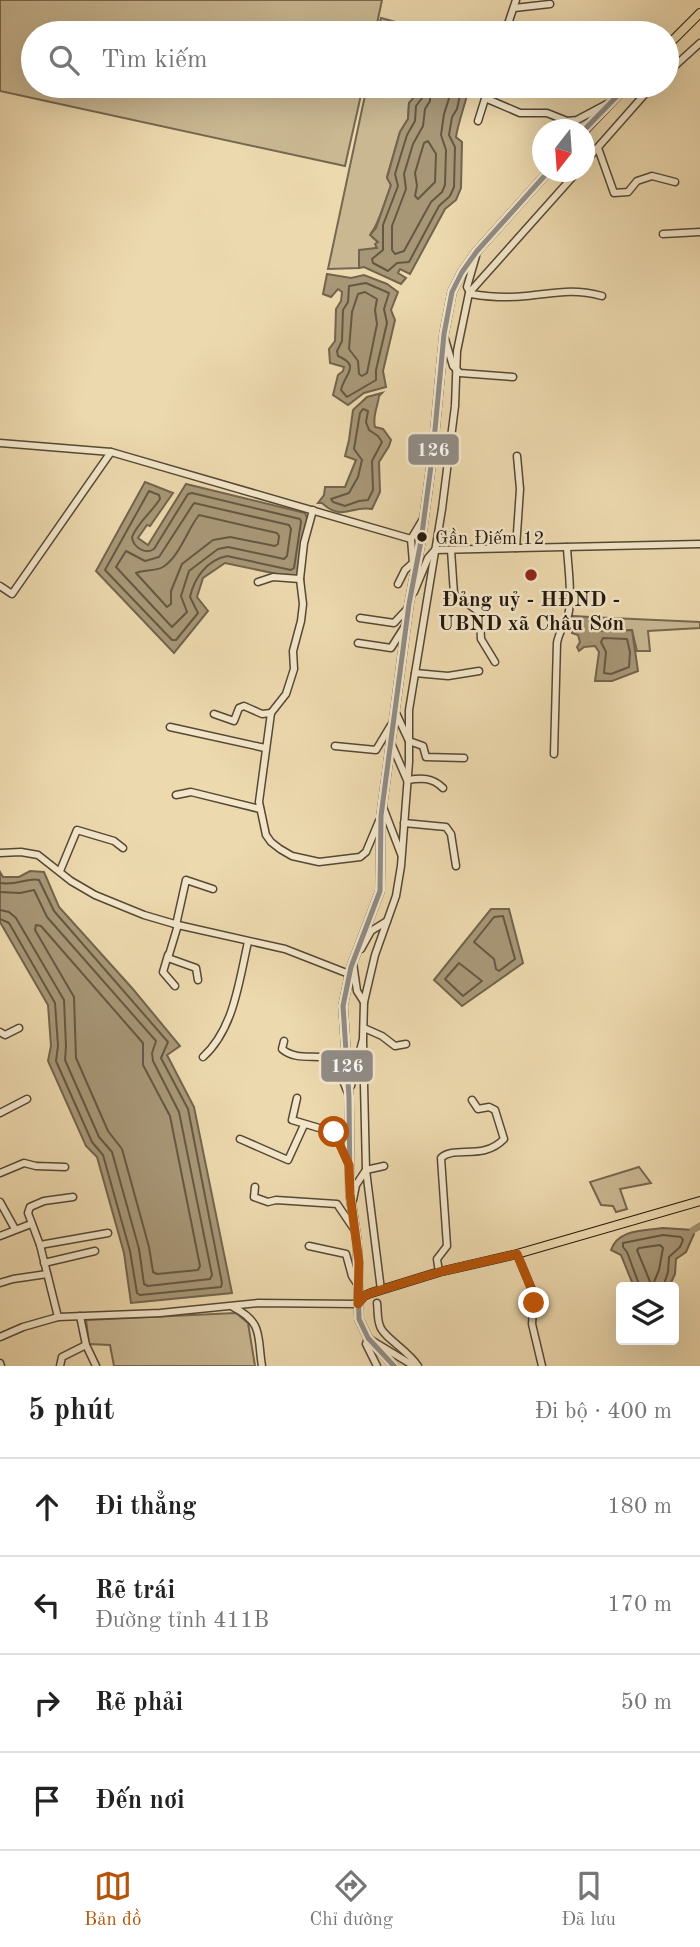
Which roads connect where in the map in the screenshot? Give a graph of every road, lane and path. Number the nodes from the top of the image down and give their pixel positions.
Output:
1 (515, 4) edge
2 (550, 4) dead end
3 (700, 13) edge
4 (509, 21) edge
5 (679, 34) edge
6 (700, 43) edge
7 (679, 62) edge
8 (485, 98) joint
9 (614, 98) edge
10 (642, 98) edge
11 (609, 103) junction
12 (595, 119) edge
13 (478, 121) dead end
14 (598, 148) junction
15 (595, 151) edge
16 (539, 182) edge
17 (567, 182) edge
18 (675, 182) dead end
19 (700, 232) edge
20 (663, 234) dead end
21 (477, 251) junction
22 (469, 293) junction
23 (602, 296) dead end
24 (444, 334) junction
25 (457, 370) junction
26 (513, 377) dead end
27 (0, 443) edge
28 (111, 452) junction
29 (517, 456) dead end
30 (313, 510) junction
31 (425, 516) junction
32 (411, 539) junction
33 (700, 544) edge
34 (567, 547) junction
35 (516, 548) junction
36 (435, 550) junction
37 (451, 550) junction
38 (415, 561) junction
39 (300, 579) junction
40 (258, 582) dead end
41 (398, 584) dead end
42 (0, 586) edge
43 (408, 606) junction
44 (360, 618) dead end
45 (406, 625) junction
46 (358, 643) dead end
47 (495, 662) dead end
48 (479, 671) dead end
49 (415, 673) junction
50 (271, 713) junction
51 (214, 714) dead end
52 (395, 714) junction
53 (170, 727) dead end
54 (409, 741) junction
55 (391, 743) junction
56 (335, 746) dead end
57 (265, 748) junction
58 (554, 754) dead end
59 (464, 758) dead end
60 (407, 780) junction
61 (443, 788) dead end
62 (176, 794) dead end
63 (260, 809) junction
64 (382, 812) junction
65 (404, 823) junction
66 (123, 848) dead end
67 (0, 853) edge
68 (402, 856) junction
69 (456, 866) dead end
70 (60, 871) junction
71 (213, 888) dead end
72 (387, 921) junction
73 (177, 925) junction
74 (248, 942) junction
75 (168, 955) junction
76 (355, 958) junction
77 (349, 974) junction
78 (198, 980) dead end
79 (175, 986) dead end
80 (364, 1002) junction
81 (19, 1028) dead end
82 (363, 1028) junction
83 (0, 1032) edge
84 (363, 1039) junction
85 (284, 1041) dead end
86 (406, 1044) dead end
87 (203, 1057) dead end
88 (349, 1097) junction
89 (297, 1098) dead end
90 (27, 1099) dead end
91 (472, 1100) dead end
92 (0, 1113) edge
93 (304, 1125) junction
94 (240, 1139) dead end
95 (349, 1165) junction
96 (384, 1166) dead end
97 (65, 1167) dead end
98 (366, 1170) junction
99 (0, 1173) edge
100 (255, 1187) dead end
101 (73, 1198) dead end
102 (700, 1201) edge
103 (0, 1202) edge
104 (351, 1209) junction
105 (31, 1224) junction
106 (15, 1229) junction
107 (355, 1231) junction
108 (108, 1233) dead end
109 (0, 1236) edge
110 (40, 1245) junction
111 (309, 1246) dead end
112 (95, 1251) dead end
113 (517, 1254) junction
114 (44, 1263) junction
115 (439, 1272) junction
116 (47, 1274) junction
117 (0, 1283) edge
118 (358, 1285) junction
119 (381, 1290) junction
120 (377, 1303) dead end
121 (358, 1304) junction
122 (231, 1306) junction
123 (80, 1315) junction
124 (58, 1317) junction
125 (0, 1337) edge
126 (368, 1338) junction
127 (86, 1345) junction
128 (60, 1366) edge
129 (96, 1366) edge
130 (262, 1366) edge
131 (377, 1366) edge
132 (394, 1366) edge
133 (416, 1366) edge
134 (542, 1366) edge

1 - 2 street
1 - 4 street
3 - 5 main road
6 - 7 street
8 - 11 street
8 - 13 street
9 - 11 main road
10 - 14 street
11 - 12 main road
14 - 15 street
14 - 18 street
16 - 21 main road
17 - 22 street
19 - 20 street
21 - 22 street
21 - 24 main road
22 - 23 street
22 - 25 street
24 - 25 street
24 - 31 main road
25 - 26 street
25 - 36 street
27 - 28 street
28 - 30 street
28 - 42 street
29 - 35 street
30 - 32 street
30 - 39 street
31 - 32 street
31 - 38 main road
32 - 38 street
33 - 34 street
34 - 35 street
34 - 58 street
35 - 37 street
36 - 37 street
36 - 43 street
36 - 49 street
37 - 47 street
38 - 41 street
38 - 43 main road
39 - 40 street
39 - 50 street
43 - 44 street
43 - 45 main road
45 - 46 street
45 - 52 main road
48 - 49 street
49 - 54 street
50 - 51 street
50 - 57 street
52 - 54 street
52 - 55 main road
52 - 56 street
53 - 57 street
54 - 59 street
54 - 60 street
55 - 60 street
55 - 64 main road
57 - 63 street
60 - 61 street
60 - 65 street
62 - 63 street
63 - 64 street
64 - 68 street
64 - 76 main road
65 - 68 street
65 - 69 street
66 - 70 street
67 - 70 street
68 - 72 street
70 - 73 street
71 - 73 street
72 - 76 street
72 - 80 street
73 - 74 street
73 - 75 street
74 - 77 street
74 - 87 street
75 - 78 street
75 - 79 street
76 - 77 main road
76 - 80 street
77 - 88 main road
80 - 82 street
81 - 83 street
82 - 84 street
82 - 86 street
84 - 88 street
84 - 98 street
85 - 88 street
88 - 95 main road
89 - 93 street
90 - 92 street
91 - 115 street
93 - 94 street
93 - 95 street
95 - 104 main road
96 - 98 street
97 - 99 street
98 - 104 street
98 - 119 street
100 - 107 street
101 - 105 street
102 - 113 main road
103 - 106 street
104 - 107 main road
105 - 106 street
105 - 110 street
106 - 109 street
107 - 118 main road
108 - 110 street
110 - 114 street
111 - 118 street
112 - 114 street
113 - 115 main road
113 - 134 street
114 - 116 street
115 - 119 main road
116 - 117 street
116 - 124 street
118 - 121 main road
119 - 121 main road
120 - 133 street
121 - 122 street
121 - 126 main road
122 - 123 street
122 - 130 street
123 - 124 street
123 - 127 street
124 - 125 street
126 - 131 street
126 - 132 main road
126 - 133 street
127 - 128 street
127 - 129 street

